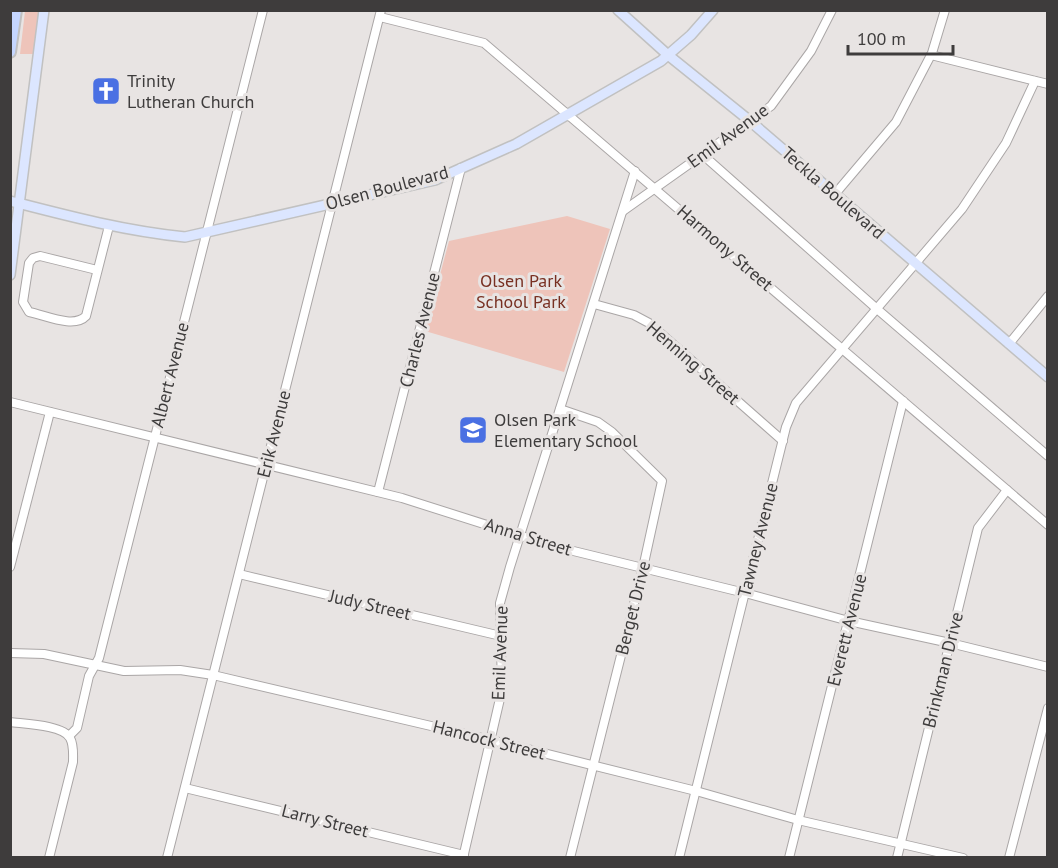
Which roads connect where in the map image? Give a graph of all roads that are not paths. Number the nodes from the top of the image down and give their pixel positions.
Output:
1 (16, 10) edge
2 (45, 10) edge
3 (263, 10) edge
4 (618, 10) edge
5 (713, 10) edge
6 (832, 10) edge
7 (945, 10) edge
8 (380, 14) edge
9 (10, 52) edge
10 (668, 55) junction
11 (931, 55) junction
12 (1035, 81) junction
13 (1047, 84) edge
14 (567, 113) junction
15 (750, 121) junction
16 (703, 155) junction
17 (461, 168) junction
18 (635, 171) junction
19 (656, 189) junction
20 (835, 194) junction
21 (15, 203) edge
22 (333, 203) junction
23 (622, 211) junction
24 (109, 226) junction
25 (206, 232) junction
26 (916, 264) junction
27 (97, 270) junction
28 (10, 275) edge
29 (1047, 296) edge
30 (594, 303) junction
31 (877, 309) junction
32 (1009, 344) junction
33 (843, 349) junction
34 (1047, 377) edge
35 (903, 401) junction
36 (10, 402) edge
37 (560, 409) junction
38 (50, 412) junction
39 (154, 438) junction
40 (783, 441) junction
41 (1047, 456) edge
42 (266, 465) junction
43 (1007, 490) junction
44 (378, 492) junction
45 (1047, 525) edge
46 (520, 535) junction
47 (10, 567) edge
48 (643, 568) junction
49 (239, 574) junction
50 (745, 593) junction
51 (849, 621) junction
52 (501, 636) junction
53 (950, 643) junction
54 (10, 653) edge
55 (95, 665) junction
56 (1047, 667) edge
57 (213, 675) junction
58 (1047, 708) edge
59 (10, 722) edge
60 (69, 736) junction
61 (491, 740) junction
62 (593, 765) junction
63 (185, 788) junction
64 (696, 791) junction
65 (798, 820) junction
66 (901, 842) junction
67 (464, 856) edge
68 (49, 858) edge
69 (167, 858) edge
70 (570, 858) edge
71 (679, 858) edge
72 (789, 858) edge
73 (897, 858) edge
74 (963, 858) edge
75 (1009, 858) edge

1 - 9 highway
2 - 21 main road
3 - 25 street, Albert Avenue
4 - 10 main road, Teckla Boulevard
5 - 10 main road, Olsen Boulevard
6 - 15 street, Emil Avenue
7 - 11 street
8 - 14 street, Harmony Street
8 - 22 street, Erik Avenue
10 - 14 main road, Olsen Boulevard
10 - 15 main road, Teckla Boulevard
11 - 12 street
11 - 20 street
12 - 13 street
12 - 26 street, Tawney Avenue
14 - 17 main road, Olsen Boulevard
14 - 18 street, Harmony Street
15 - 16 street, Emil Avenue
15 - 20 main road, Teckla Boulevard
16 - 19 street, Emil Avenue
16 - 31 street
17 - 22 main road, Olsen Boulevard
17 - 44 street, Charles Avenue
18 - 19 street, Harmony Street
18 - 23 street, Emil Avenue
19 - 23 street, Emil Avenue
19 - 33 street, Harmony Street
20 - 26 main road, Teckla Boulevard
21 - 24 main road, Olsen Boulevard
21 - 28 main road
22 - 25 main road, Olsen Boulevard
22 - 42 street, Erik Avenue
23 - 30 street, Emil Avenue
24 - 25 main road, Olsen Boulevard
24 - 27 street
25 - 39 street, Albert Avenue
26 - 31 street, Tawney Avenue
26 - 32 main road, Teckla Boulevard
27 - 27 street
29 - 32 street
30 - 37 street, Emil Avenue
30 - 40 street, Henning Street
31 - 33 street, Tawney Avenue
31 - 41 street
32 - 34 main road, Teckla Boulevard
33 - 35 street, Harmony Street
33 - 40 street, Tawney Avenue
35 - 43 street, Harmony Street
35 - 51 street, Everett Avenue
36 - 38 street, Anna Street
37 - 46 street, Emil Avenue
37 - 48 street, Berget Drive
38 - 39 street, Anna Street
38 - 47 street
39 - 42 street, Anna Street
39 - 55 street, Albert Avenue
40 - 50 street, Tawney Avenue
42 - 44 street, Anna Street
42 - 49 street, Erik Avenue
43 - 45 street, Harmony Street
43 - 53 street, Brinkman Drive
44 - 46 street, Anna Street
46 - 48 street, Anna Street
46 - 52 street, Emil Avenue
48 - 50 street, Anna Street
48 - 62 street, Berget Drive
49 - 52 street, Judy Street
49 - 57 street, Erik Avenue
50 - 51 street, Anna Street
50 - 64 street, Tawney Avenue
51 - 53 street, Anna Street
51 - 65 street, Everett Avenue
52 - 61 street, Emil Avenue
53 - 56 street, Anna Street
53 - 66 street, Brinkman Drive
54 - 55 street, Hancock Street
55 - 57 street, Hancock Street
55 - 60 street, Albert Avenue
57 - 61 street, Hancock Street
57 - 63 street, Erik Avenue
58 - 75 street
59 - 60 street
60 - 68 street
61 - 62 street, Hancock Street
61 - 67 street, Emil Avenue
62 - 64 street, Hancock Street
62 - 70 street, Berget Drive
63 - 67 street, Larry Street
63 - 69 street, Erik Avenue
64 - 65 street, Hancock Street
64 - 71 street, Tawney Avenue
65 - 66 street, Hancock Street
65 - 72 street, Everett Avenue
66 - 73 street, Brinkman Drive
66 - 74 street, Hancock Street

